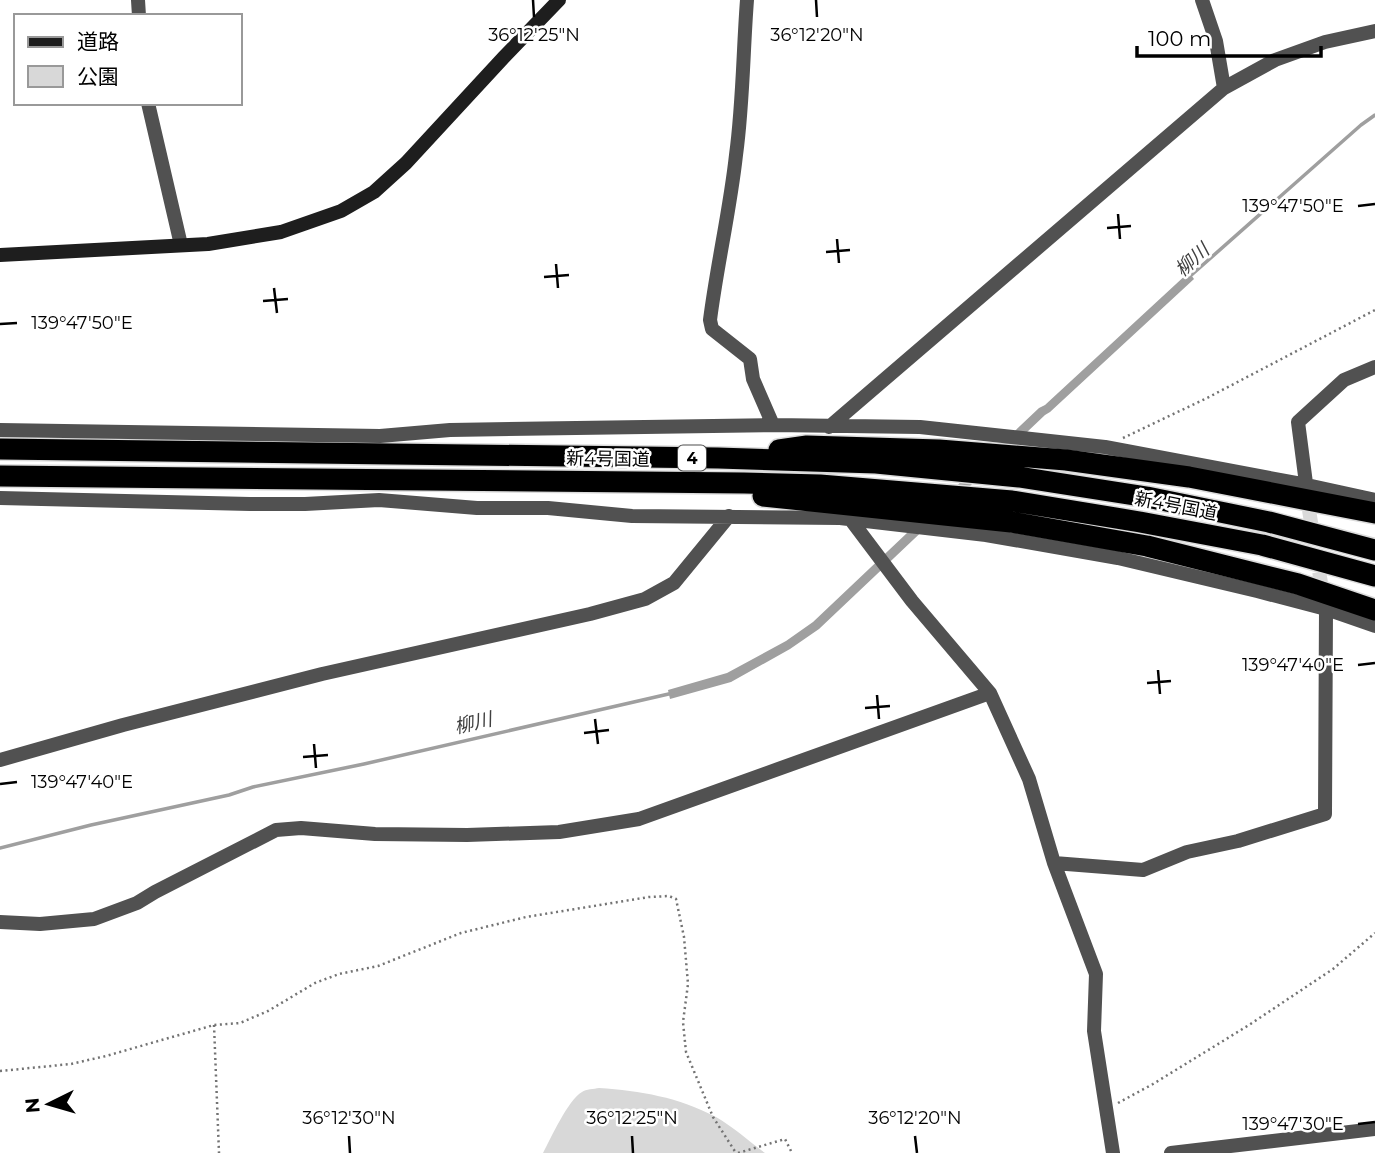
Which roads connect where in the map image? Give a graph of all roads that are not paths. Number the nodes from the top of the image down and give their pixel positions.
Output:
1 (559, 0) edge
2 (747, 0) edge
3 (1202, 0) edge
4 (1375, 31) edge
5 (1224, 88) junction
6 (148, 105) edge
7 (181, 245) junction
8 (0, 255) edge
9 (1375, 367) edge
10 (773, 425) junction
11 (829, 427) junction
12 (0, 430) edge
13 (0, 449) edge
14 (718, 458) junction
15 (0, 476) edge
16 (647, 482) junction
17 (0, 498) edge
18 (1308, 498) junction
19 (1375, 500) edge
20 (1375, 513) edge
21 (729, 516) junction
22 (851, 520) junction
23 (1375, 550) edge
24 (1375, 576) edge
25 (1324, 595) junction
26 (1375, 610) edge
27 (1375, 626) edge
28 (990, 693) junction
29 (0, 760) edge
30 (1054, 863) junction
31 (0, 922) edge
32 (1375, 1129) edge
33 (1114, 1153) edge
34 (1171, 1153) edge

1 - 7 street
2 - 10 street
3 - 5 street
4 - 5 street
5 - 11 street
6 - 7 street
7 - 8 street
9 - 18 street
10 - 11 street
10 - 12 street
11 - 18 street
13 - 14 highway, 新4号国道 / 4
14 - 18 highway
14 - 23 highway, 新4号国道 / 4
15 - 16 highway, 新4号国道 / 4
16 - 24 highway, 新4号国道 / 4
16 - 25 highway
17 - 21 street
18 - 19 street
18 - 20 highway
21 - 22 street
21 - 29 street
22 - 25 street
22 - 28 street
25 - 26 highway
25 - 27 street
25 - 30 street
28 - 30 street
28 - 31 street
30 - 33 street
32 - 34 street

